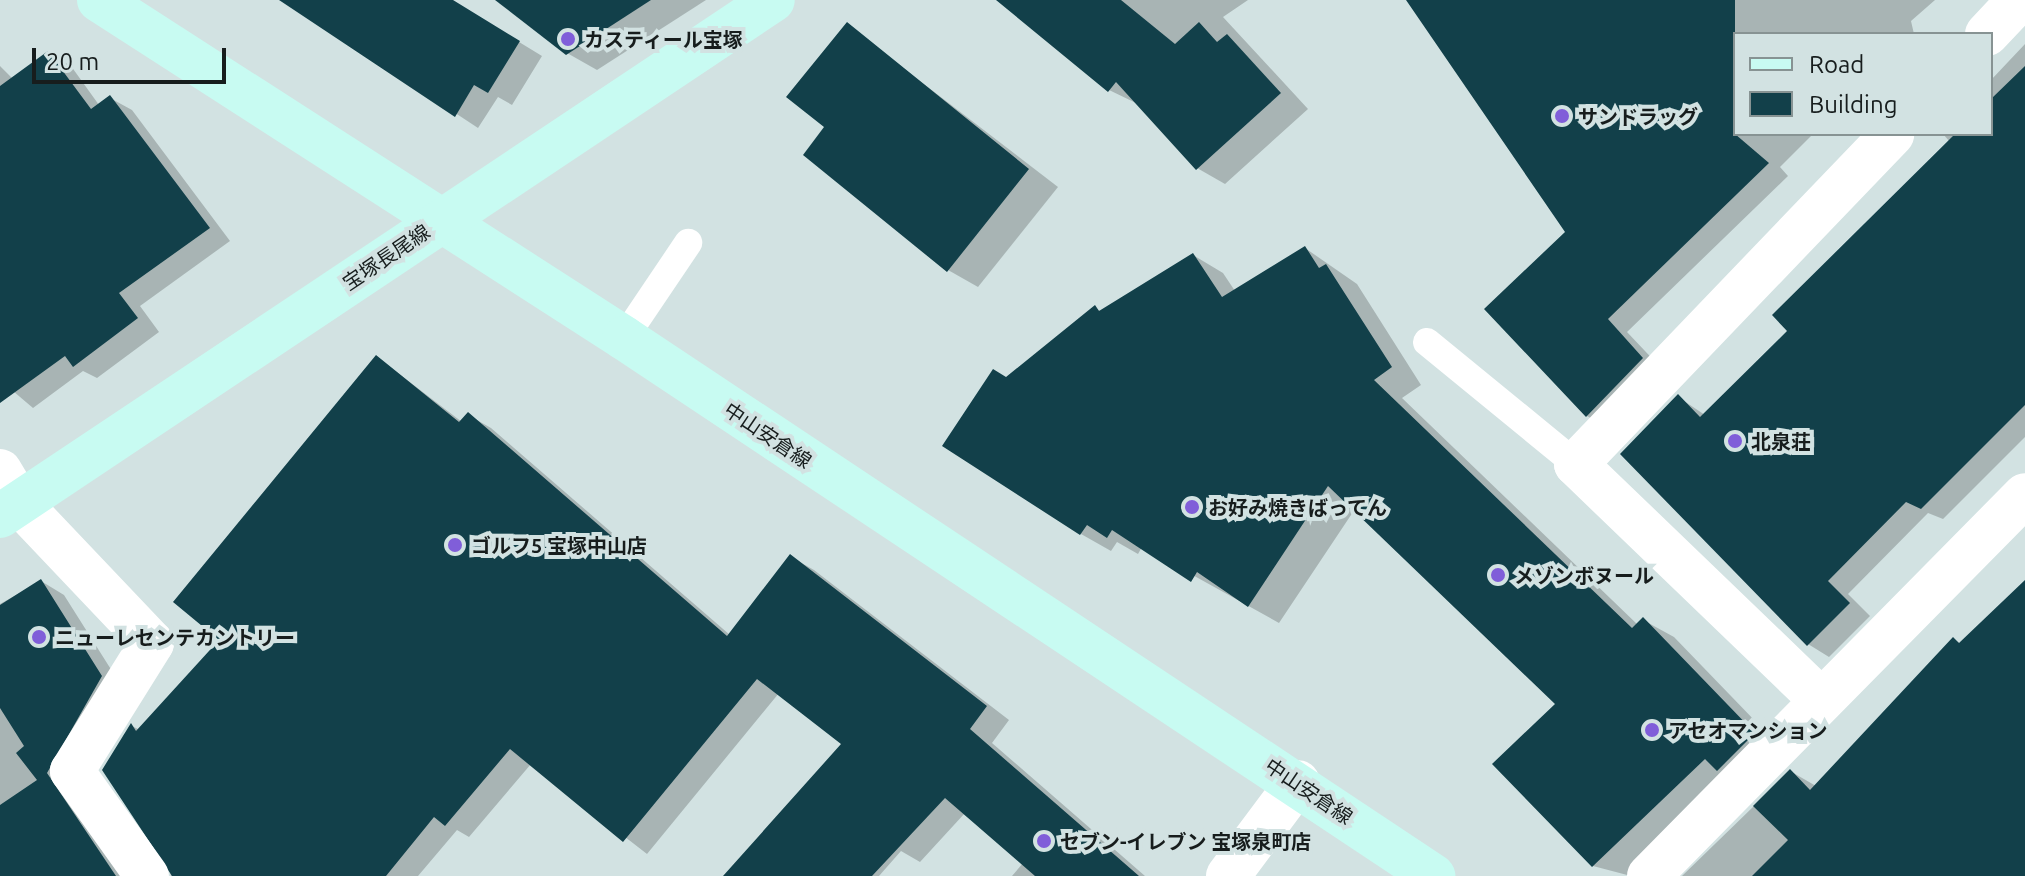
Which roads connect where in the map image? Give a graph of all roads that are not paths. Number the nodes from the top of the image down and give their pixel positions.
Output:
1 (99, 0) edge
2 (773, 0) edge
3 (2019, 0) edge
4 (1989, 32) edge
5 (1890, 136) edge
6 (443, 219) junction
7 (688, 243) dead end
8 (624, 338) junction
9 (1427, 342) dead end
10 (1576, 464) junction
11 (2025, 495) edge
12 (6, 497) edge
13 (1821, 700) junction
14 (1298, 782) junction
15 (147, 876) edge
16 (1228, 876) edge
17 (1433, 876) edge
18 (1649, 876) edge

1 - 6 street, 中山安倉線
2 - 6 street, 宝塚長尾線
3 - 4 street
5 - 10 street
6 - 8 street, 中山安倉線
6 - 12 street, 宝塚長尾線
7 - 8 lane
8 - 14 street, 中山安倉線
9 - 10 lane
10 - 13 street
11 - 13 street
12 - 15 street
13 - 18 street
14 - 16 street
14 - 17 street, 中山安倉線

